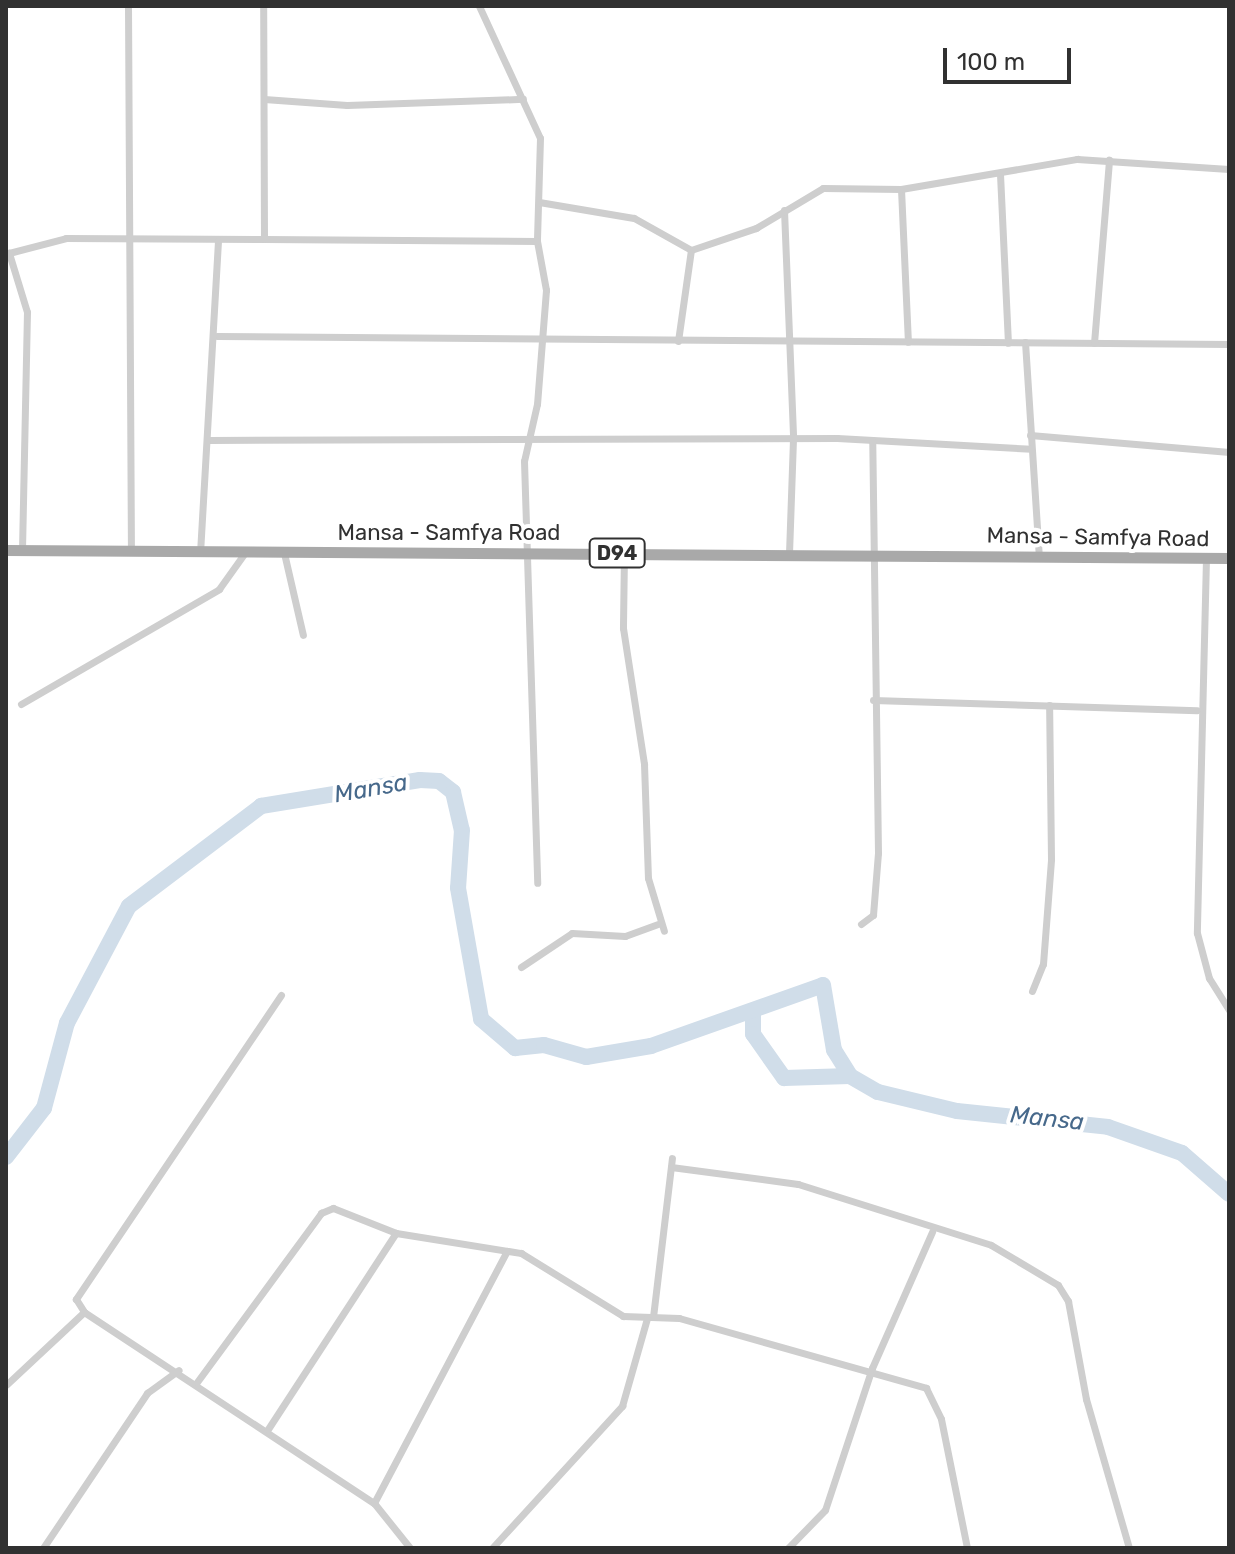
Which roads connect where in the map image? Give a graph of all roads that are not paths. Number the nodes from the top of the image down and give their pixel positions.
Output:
1 (128, 6) edge
2 (263, 6) edge
3 (479, 6) edge
4 (264, 99) junction
5 (523, 99) junction
6 (1109, 160) junction
7 (1229, 169) edge
8 (1000, 174) junction
9 (901, 189) junction
10 (539, 202) junction
11 (784, 210) junction
12 (264, 239) junction
13 (130, 240) junction
14 (218, 241) junction
15 (537, 241) junction
16 (691, 250) junction
17 (7, 252) edge
18 (217, 336) junction
19 (540, 339) junction
20 (678, 341) junction
21 (908, 342) junction
22 (1025, 342) junction
23 (1008, 343) junction
24 (1094, 343) junction
25 (1229, 344) edge
26 (790, 345) junction
27 (1030, 435) junction
28 (526, 439) junction
29 (793, 439) junction
30 (209, 440) junction
31 (872, 441) junction
32 (1031, 449) junction
33 (1229, 452) edge
34 (6, 550) edge
35 (22, 550) junction
36 (131, 552) junction
37 (200, 553) junction
38 (284, 553) junction
39 (526, 553) junction
40 (624, 553) junction
41 (244, 554) junction
42 (789, 554) junction
43 (873, 554) junction
44 (1039, 556) junction
45 (1206, 558) junction
46 (1229, 558) edge
47 (303, 635) dead end
48 (873, 700) junction
49 (21, 704) dead end
50 (1049, 705) junction
51 (1197, 710) junction
52 (537, 883) dead end
53 (658, 924) junction
54 (861, 924) dead end
55 (664, 931) dead end
56 (521, 967) dead end
57 (1032, 991) dead end
58 (281, 995) dead end
59 (1228, 1005) edge
60 (932, 1232) junction
61 (396, 1233) junction
62 (507, 1251) junction
63 (84, 1312) junction
64 (650, 1317) junction
65 (872, 1368) junction
66 (179, 1370) junction
67 (197, 1382) junction
68 (6, 1385) edge
69 (268, 1429) junction
70 (374, 1503) junction
71 (43, 1548) edge
72 (410, 1548) edge
73 (492, 1548) edge
74 (788, 1548) edge
75 (967, 1548) edge
76 (1129, 1548) edge

1 - 13 street
2 - 4 street
3 - 5 street
4 - 5 street
4 - 12 street
5 - 10 street
6 - 7 street
6 - 8 street
6 - 24 street
8 - 9 street
8 - 23 street
9 - 11 street
9 - 21 street
10 - 15 street
10 - 16 street
11 - 16 street
11 - 26 street
12 - 14 street
12 - 15 street
13 - 14 street
13 - 17 street
13 - 36 street
14 - 18 street
15 - 19 street
16 - 20 street
17 - 35 street
18 - 19 street
18 - 30 street
19 - 20 street
19 - 28 street
20 - 26 street
21 - 23 street
21 - 26 street
22 - 23 street
22 - 24 street
22 - 27 street
24 - 25 street
26 - 29 street
27 - 32 street
27 - 33 street
28 - 29 street
28 - 30 street
28 - 39 street
29 - 31 street
29 - 42 street
30 - 37 street
31 - 32 street
31 - 43 street
32 - 44 street
34 - 35 main road, Mansa - Samfya Road / D94
35 - 36 main road, Mansa - Samfya Road / D94
36 - 37 main road, Mansa - Samfya Road / D94
37 - 41 main road, Mansa - Samfya Road / D94
38 - 39 main road, Mansa - Samfya Road / D94
38 - 41 main road, Mansa - Samfya Road / D94
38 - 47 street
39 - 40 main road, Mansa - Samfya Road / D94
39 - 52 street
40 - 42 main road, Mansa - Samfya Road / D94
40 - 53 street
41 - 49 street
42 - 43 main road, Mansa - Samfya Road / D94
43 - 44 main road, Mansa - Samfya Road / D94
43 - 48 street
44 - 45 main road, Mansa - Samfya Road / D94
45 - 46 main road, Mansa - Samfya Road / D94
45 - 51 street
48 - 50 street
48 - 54 street
50 - 51 street
50 - 57 street
51 - 59 street
53 - 55 street
53 - 56 street
58 - 63 street
60 - 64 street
60 - 65 street
60 - 76 street
61 - 62 street
61 - 67 street
61 - 69 street
62 - 64 street
62 - 70 street
63 - 66 street
63 - 68 street
64 - 65 street
64 - 73 street
65 - 74 street
65 - 75 street
66 - 67 street
66 - 71 street
67 - 69 street
69 - 70 street
70 - 72 street

